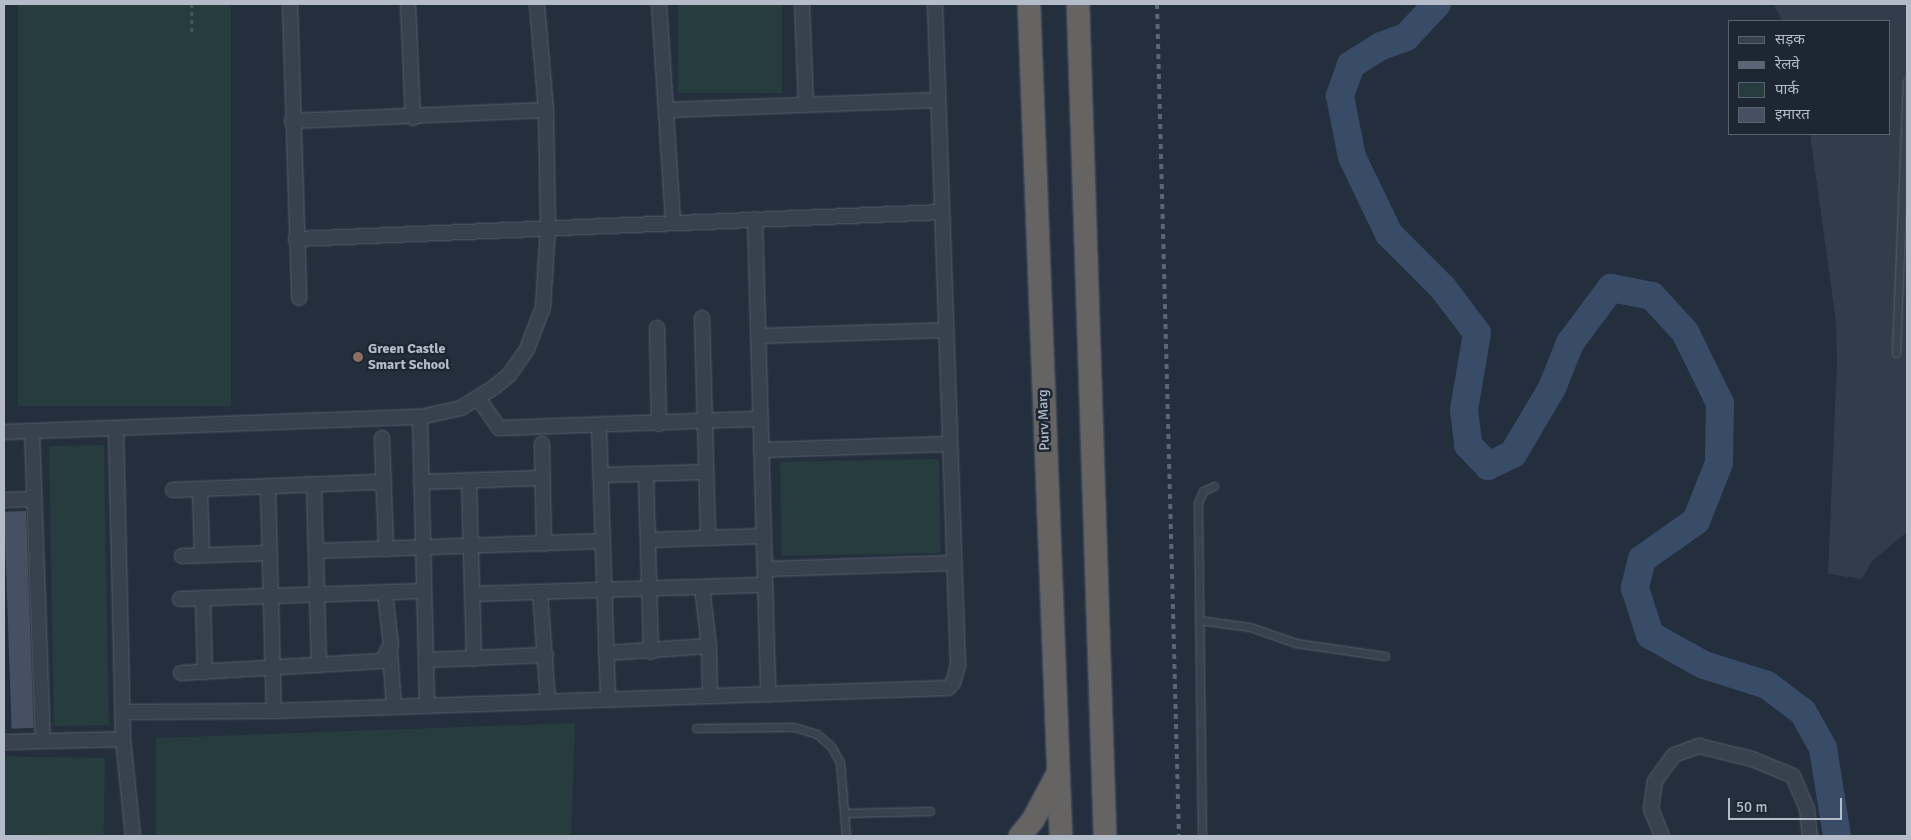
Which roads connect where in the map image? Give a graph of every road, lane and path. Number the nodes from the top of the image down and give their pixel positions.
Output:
1 (192, 4) edge
2 (290, 4) edge
3 (408, 4) edge
4 (538, 4) edge
5 (659, 4) edge
6 (802, 4) edge
7 (935, 4) edge
8 (1029, 4) edge
9 (1078, 4) edge
10 (192, 34) dead end
11 (1907, 81) edge
12 (938, 100) junction
13 (806, 104) junction
14 (546, 110) junction
15 (666, 110) junction
16 (413, 118) junction
17 (292, 121) junction
18 (942, 212) junction
19 (755, 218) junction
20 (673, 221) junction
21 (548, 227) junction
22 (296, 239) junction
23 (299, 298) dead end
24 (702, 318) dead end
25 (657, 328) dead end
26 (946, 330) junction
27 (758, 336) junction
28 (1896, 353) dead end
29 (478, 398) junction
30 (420, 417) junction
31 (761, 419) junction
32 (705, 421) junction
33 (659, 424) junction
34 (599, 427) junction
35 (116, 428) junction
36 (32, 431) junction
37 (4, 432) edge
38 (382, 438) dead end
39 (542, 444) dead end
40 (950, 444) junction
41 (761, 450) junction
42 (706, 472) junction
43 (646, 474) junction
44 (602, 475) junction
45 (542, 478) junction
46 (469, 481) junction
47 (421, 482) junction
48 (314, 486) junction
49 (382, 486) junction
50 (1214, 486) dead end
51 (268, 487) junction
52 (200, 489) junction
53 (173, 490) dead end
54 (34, 499) junction
55 (4, 500) edge
56 (764, 536) junction
57 (708, 538) junction
58 (648, 540) junction
59 (603, 541) junction
60 (544, 544) junction
61 (471, 546) junction
62 (423, 548) junction
63 (386, 549) junction
64 (316, 551) junction
65 (270, 553) junction
66 (202, 555) junction
67 (182, 556) dead end
68 (954, 564) junction
69 (764, 569) junction
70 (765, 585) junction
71 (702, 587) junction
72 (649, 588) junction
73 (605, 589) junction
74 (424, 591) junction
75 (385, 592) junction
76 (540, 592) junction
77 (317, 594) junction
78 (472, 594) junction
79 (271, 596) junction
80 (203, 598) junction
81 (180, 599) dead end
82 (1199, 620) junction
83 (710, 646) junction
84 (390, 651) junction
85 (606, 652) junction
86 (651, 652) junction
87 (546, 655) junction
88 (1385, 656) dead end
89 (474, 659) junction
90 (426, 660) junction
91 (319, 665) junction
92 (273, 667) junction
93 (205, 672) junction
94 (181, 673) dead end
95 (768, 695) junction
96 (710, 696) junction
97 (608, 699) junction
98 (548, 702) junction
99 (427, 706) junction
100 (394, 707) junction
101 (274, 711) junction
102 (123, 712) junction
103 (696, 728) dead end
104 (123, 739) junction
105 (43, 740) junction
106 (4, 742) edge
107 (1058, 773) junction
108 (930, 812) dead end
109 (844, 813) junction
110 (133, 836) edge
111 (846, 836) edge
112 (1020, 836) edge
113 (1061, 836) edge
114 (1105, 836) edge
115 (1202, 836) edge
116 (1662, 836) edge
117 (1810, 836) edge

1 - 10 path
2 - 17 street
3 - 16 street
4 - 14 street
5 - 15 street
6 - 13 street
7 - 12 street
8 - 107 highway, Purv Marg
9 - 114 highway
11 - 28 lane
12 - 13 street
12 - 18 street
13 - 15 street
14 - 16 street
14 - 21 street
15 - 20 street
16 - 17 street
17 - 22 street
18 - 19 street
18 - 26 street
19 - 20 street
19 - 27 street
20 - 21 street
21 - 22 street
21 - 29 street
22 - 23 street
24 - 32 street
25 - 33 street
26 - 27 street
26 - 40 street
27 - 31 street
29 - 30 street
29 - 34 street
30 - 35 street
30 - 47 street
31 - 32 street
31 - 41 street
32 - 33 street
32 - 42 street
33 - 34 street
34 - 44 street
35 - 36 street
35 - 102 street
36 - 37 street
36 - 54 street
38 - 49 street
39 - 45 street
40 - 41 street
40 - 68 street
41 - 56 street
42 - 43 street
42 - 57 street
43 - 44 street
43 - 58 street
44 - 59 street
45 - 46 street
45 - 60 street
46 - 47 street
46 - 61 street
47 - 62 street
48 - 49 street
48 - 51 street
48 - 64 street
49 - 63 street
50 - 82 lane
51 - 52 street
51 - 65 street
52 - 53 street
52 - 66 street
54 - 55 street
54 - 105 street
56 - 57 street
56 - 69 street
57 - 58 street
58 - 72 street
59 - 60 street
59 - 73 street
60 - 61 street
61 - 62 street
61 - 78 street
62 - 63 street
62 - 74 street
63 - 64 street
64 - 77 street
65 - 66 street
65 - 79 street
66 - 67 street
68 - 69 street
68 - 95 street
69 - 70 street
70 - 71 street
70 - 95 street
71 - 72 street
71 - 83 street
72 - 73 street
72 - 86 street
73 - 76 street
73 - 85 street
74 - 75 street
74 - 90 street
75 - 77 street
75 - 84 street
76 - 78 street
76 - 87 street
77 - 79 street
77 - 91 street
78 - 89 street
79 - 80 street
79 - 92 street
80 - 81 street
80 - 93 street
82 - 88 lane
82 - 115 lane
83 - 86 street
83 - 96 street
84 - 91 street
84 - 100 street
85 - 86 street
85 - 97 street
87 - 89 street
87 - 98 street
89 - 90 street
90 - 99 street
91 - 92 street
92 - 93 street
92 - 101 street
93 - 94 street
95 - 96 street
96 - 97 street
97 - 98 street
98 - 99 street
99 - 100 street
100 - 101 street
101 - 102 street
102 - 104 street
103 - 109 lane
104 - 105 street
104 - 110 street
105 - 106 street
107 - 112 highway
107 - 113 highway, Purv Marg
108 - 109 lane
109 - 111 lane
116 - 117 street

